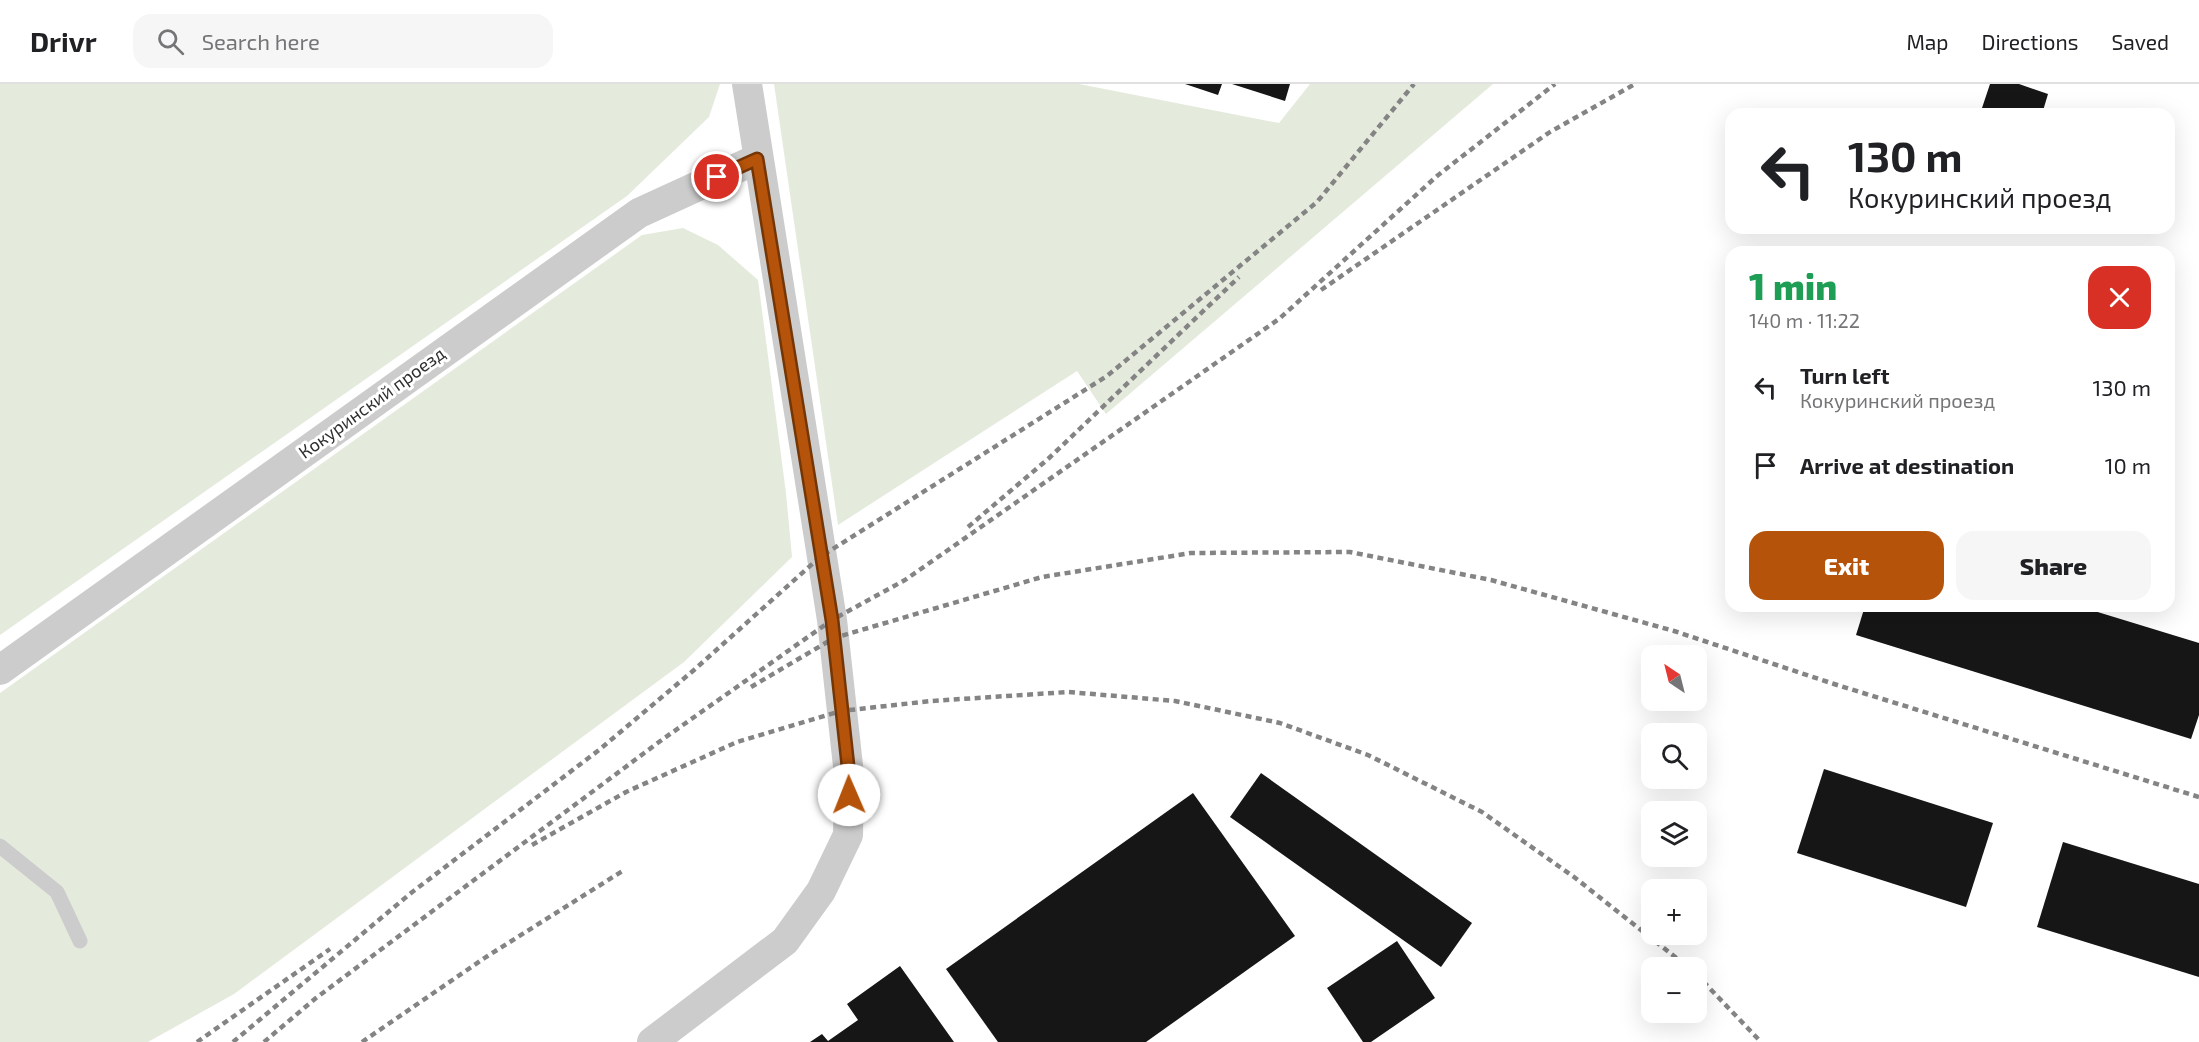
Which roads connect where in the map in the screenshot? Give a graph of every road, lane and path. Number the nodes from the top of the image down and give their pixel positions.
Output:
1 (747, 84) edge
2 (757, 159) junction
3 (0, 670) edge
4 (0, 846) edge
5 (80, 941) dead end
6 (652, 1042) edge

1 - 2 street
2 - 3 street, Кокуринский проезд
2 - 6 street
4 - 5 lane

